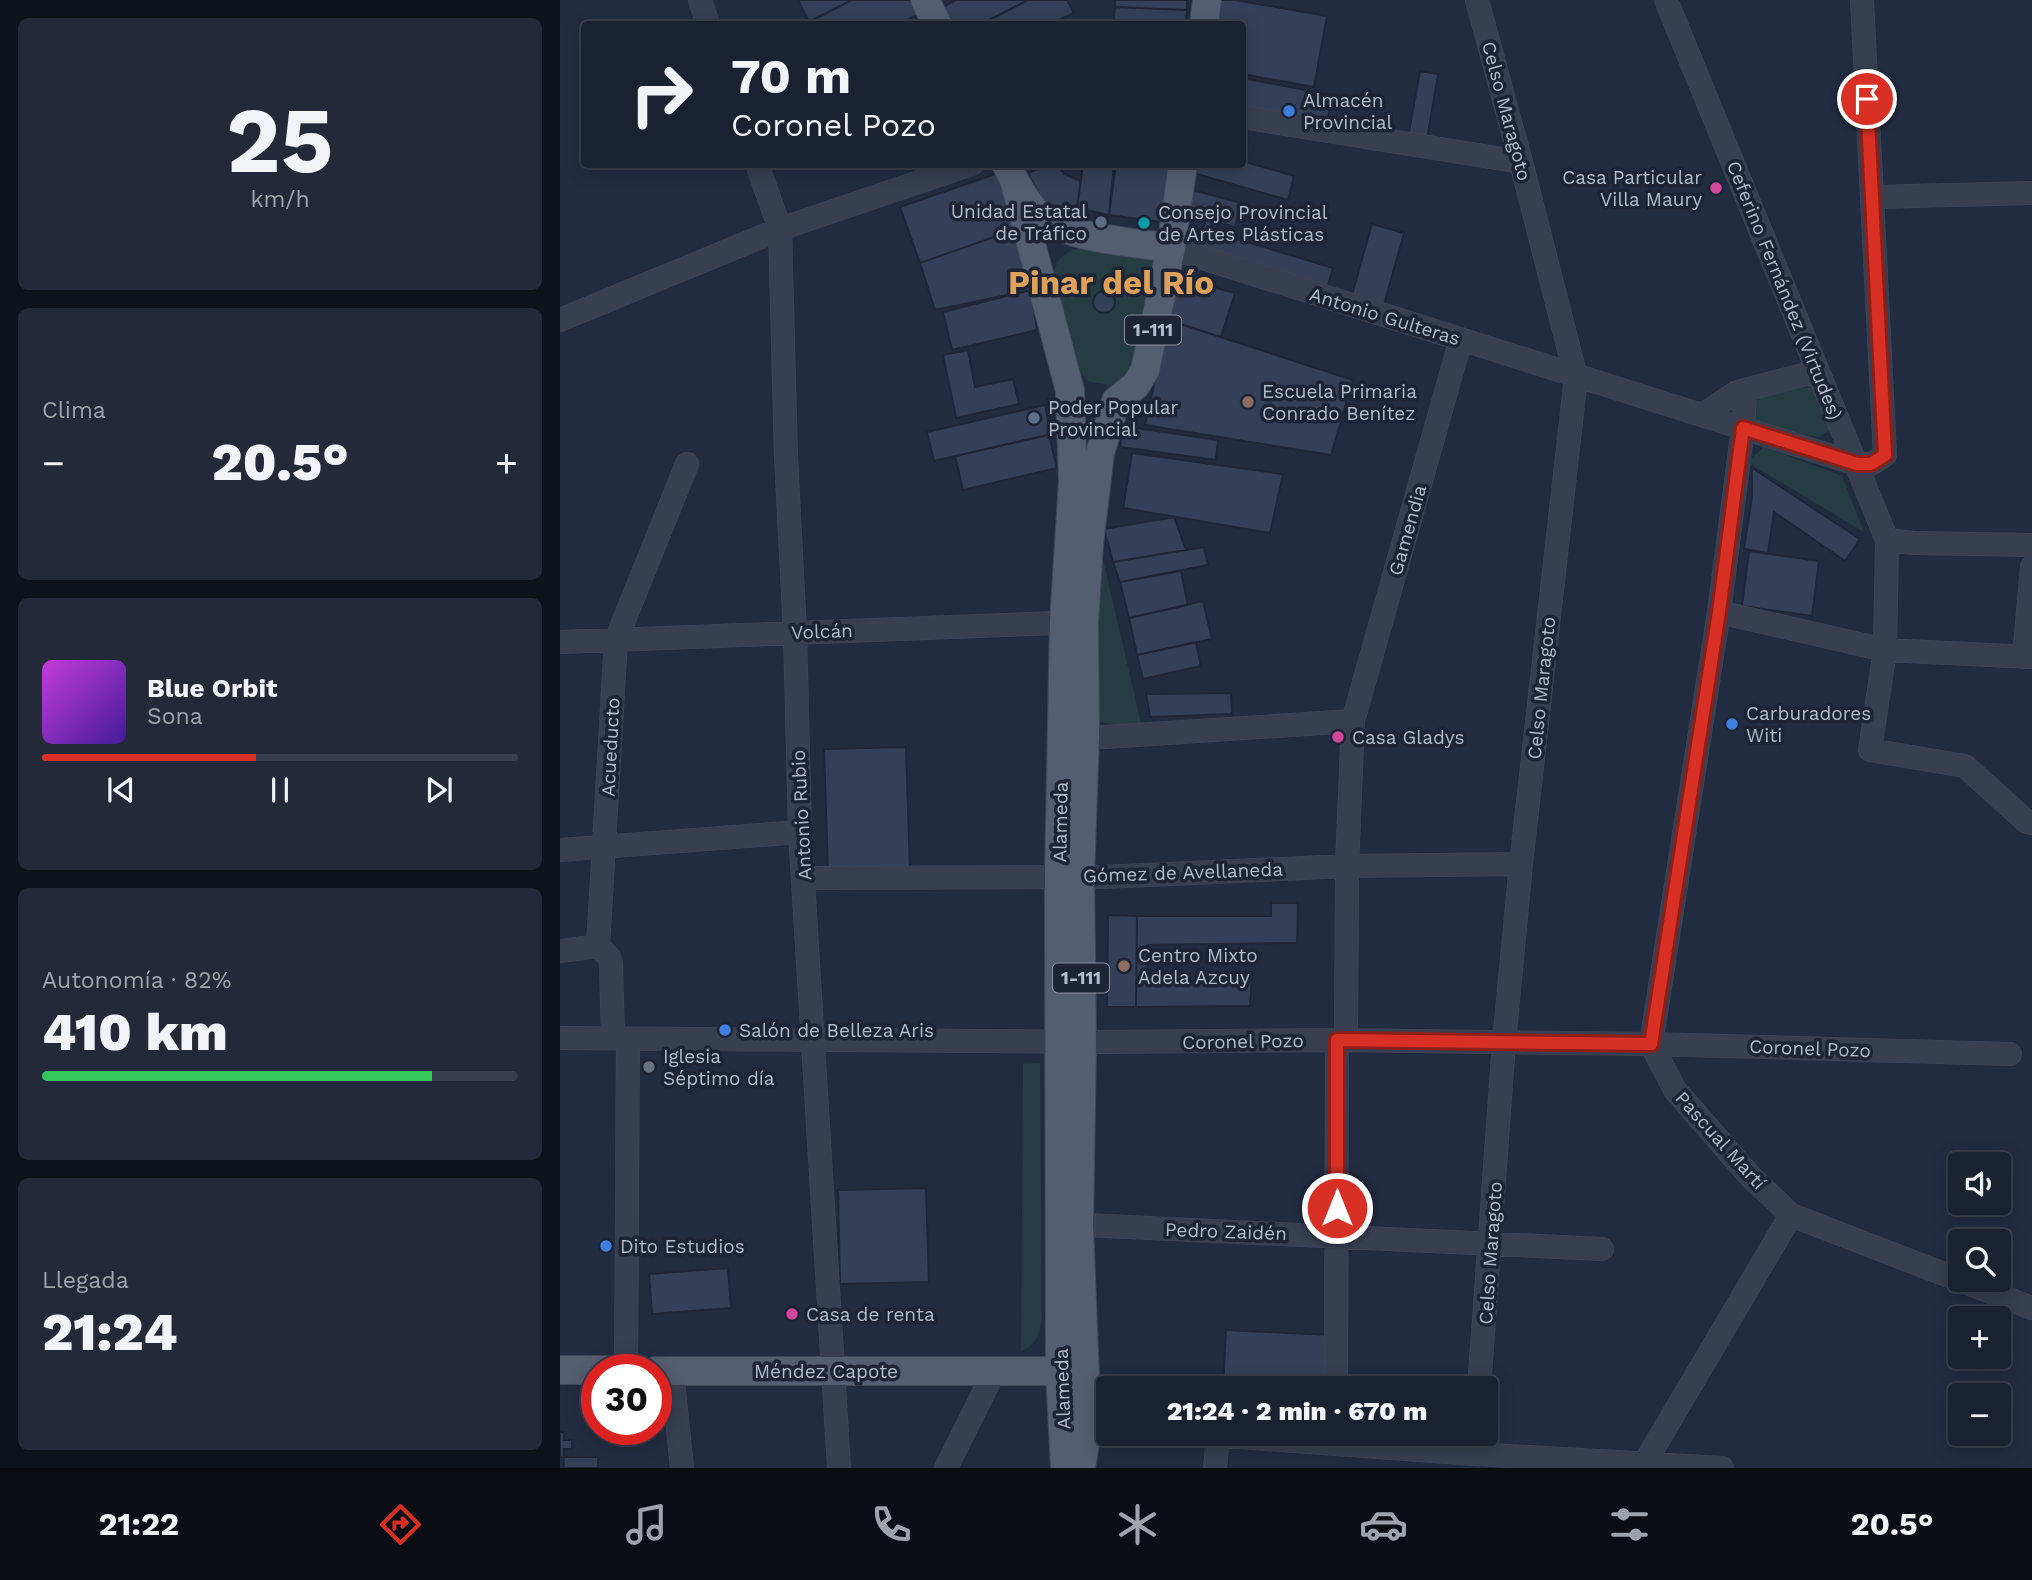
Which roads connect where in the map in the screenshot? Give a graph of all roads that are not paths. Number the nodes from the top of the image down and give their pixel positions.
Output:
1 (700, 0) edge
2 (925, 0) edge
3 (1207, 0) edge
4 (1477, 0) edge
5 (1666, 0) edge
6 (1862, 0) edge
7 (707, 21) edge
8 (936, 21) edge
9 (1204, 21) edge
10 (1246, 118) edge
11 (1521, 162) junction
12 (758, 168) edge
13 (960, 168) edge
14 (1182, 168) edge
15 (1010, 174) edge
16 (2032, 193) edge
17 (1873, 197) junction
18 (780, 229) junction
19 (1065, 230) junction
20 (1171, 248) junction
21 (1037, 263) junction
22 (560, 320) edge
23 (1461, 339) junction
24 (1818, 371) junction
25 (1576, 377) junction
26 (1745, 390) junction
27 (1070, 391) junction
28 (1116, 401) junction
29 (1703, 415) junction
30 (1743, 428) junction
31 (687, 464) dead end
32 (1864, 464) junction
33 (1887, 540) junction
34 (2032, 545) edge
35 (2032, 567) edge
36 (1719, 612) junction
37 (1074, 622) junction
38 (795, 632) junction
39 (616, 640) junction
40 (560, 642) edge
41 (1885, 650) junction
42 (2028, 657) edge
43 (1353, 721) junction
44 (1073, 737) junction
45 (2032, 823) edge
46 (800, 832) junction
47 (604, 846) junction
48 (560, 850) edge
49 (1521, 864) junction
50 (1347, 866) junction
51 (1070, 876) junction
52 (804, 878) junction
53 (598, 946) junction
54 (560, 951) edge
55 (560, 1038) edge
56 (621, 1039) junction
57 (813, 1039) junction
58 (1342, 1040) junction
59 (1071, 1041) junction
60 (1504, 1042) junction
61 (1651, 1044) junction
62 (2010, 1054) dead end
63 (1791, 1215) junction
64 (1073, 1229) junction
65 (1337, 1236) junction
66 (1491, 1245) junction
67 (1602, 1249) dead end
68 (2032, 1308) edge
69 (1060, 1329) junction
70 (626, 1354) edge
71 (560, 1370) edge
72 (581, 1370) edge
73 (1007, 1370) junction
74 (672, 1371) edge
75 (832, 1371) junction
76 (1060, 1371) junction
77 (1336, 1376) edge
78 (1480, 1376) edge
79 (1063, 1410) junction
80 (672, 1414) edge
81 (1096, 1414) edge
82 (1096, 1434) edge
83 (1216, 1446) edge
84 (1490, 1446) edge
85 (1645, 1466) edge
86 (682, 1468) edge
87 (839, 1468) edge
88 (946, 1468) edge
89 (1065, 1468) edge
90 (1080, 1468) edge
91 (1215, 1468) edge
92 (1722, 1468) edge

1 - 7 street
2 - 8 main road
3 - 9 main road
4 - 11 street, Celso Maragoto
5 - 24 street, Ceferino Fernández (Virtudes)
6 - 17 street
10 - 11 street
11 - 25 street, Celso Maragoto
12 - 18 street, Antonio Rubio
13 - 18 street
14 - 20 main road, Alameda
15 - 19 main road, Antonio Gulteras / 1-111
15 - 21 main road, Alameda / 1-111
16 - 17 street
17 - 32 street
18 - 22 street
18 - 38 street, Antonio Rubio
19 - 20 main road, Antonio Gulteras / 1-111
19 - 21 main road
20 - 23 street, Antonio Gulteras
20 - 28 main road, Alameda / 1-111
21 - 27 main road, Alameda / 1-111
23 - 25 street, Antonio Gulteras
23 - 43 street, Gamendia
24 - 26 street
24 - 32 street, Ceferino Fernández (Virtudes)
25 - 29 street, Antonio Gulteras
25 - 49 street, Celso Maragoto
26 - 29 street
26 - 30 street
27 - 28 main road
27 - 37 main road, Alameda / 1-111
28 - 37 main road, Alameda / 1-111
29 - 30 street, Antonio Gulteras
30 - 32 street, Antonio Gulteras
30 - 36 street
31 - 39 street, Acueducto
32 - 33 street, Ceferino Fernández (Virtudes)
33 - 34 street
33 - 41 street, Ceferino Fernández (Virtudes)
35 - 42 street
36 - 41 street
36 - 61 street
37 - 38 street, Volcán
37 - 44 main road, Alameda / 1-111
38 - 39 street, Volcán
38 - 46 street, Antonio Rubio
39 - 40 street, Volcán
39 - 47 street, Acueducto
41 - 42 street
41 - 45 street, Ceferino Fernández (Virtudes)
43 - 44 street
43 - 50 street, Gamendia
44 - 51 main road, Alameda / 1-111
46 - 47 street
46 - 52 street, Antonio Rubio
47 - 48 street
47 - 53 street, Acueducto
49 - 50 street, Gómez de Avellaneda
49 - 60 street, Celso Maragoto
50 - 51 street, Gómez de Avellaneda
50 - 58 street, Gamendia
51 - 52 street, Gómez de Avellaneda
51 - 59 main road, Alameda / 1-111
52 - 57 street, Antonio Rubio
53 - 54 street
53 - 56 street, Acueducto
55 - 56 street, Coronel Pozo
56 - 57 street, Coronel Pozo
56 - 70 street, Acueducto
57 - 59 street, Coronel Pozo
57 - 75 street, Antonio Rubio
58 - 59 street, Coronel Pozo
58 - 60 street, Coronel Pozo
58 - 65 street, Gamendia
59 - 64 main road, Alameda / 1-111
60 - 61 street, Coronel Pozo
60 - 66 street, Celso Maragoto
61 - 62 street, Coronel Pozo
61 - 63 street, Pascual Martí
63 - 68 street, Pascual Martí
63 - 85 street
64 - 65 street, Pedro Zaidén
64 - 69 main road, Alameda / 1-111
64 - 76 main road
64 - 81 main road, Alameda / 1-111
65 - 66 street, Pedro Zaidén
65 - 77 street, Gamendia
66 - 67 street, Pedro Zaidén
66 - 78 street, Celso Maragoto
69 - 73 main road
69 - 76 main road, Alameda / 1-111
71 - 72 main road
73 - 75 main road, Méndez Capote
73 - 76 main road, Méndez Capote
73 - 79 main road
73 - 88 street
74 - 75 main road, Méndez Capote
75 - 87 street, Antonio Rubio
76 - 79 main road, Alameda / 1-111
76 - 90 main road
79 - 89 main road, Alameda / 1-111
80 - 86 street
82 - 90 main road, Alameda / 1-111
83 - 91 street
84 - 85 street
85 - 92 street

